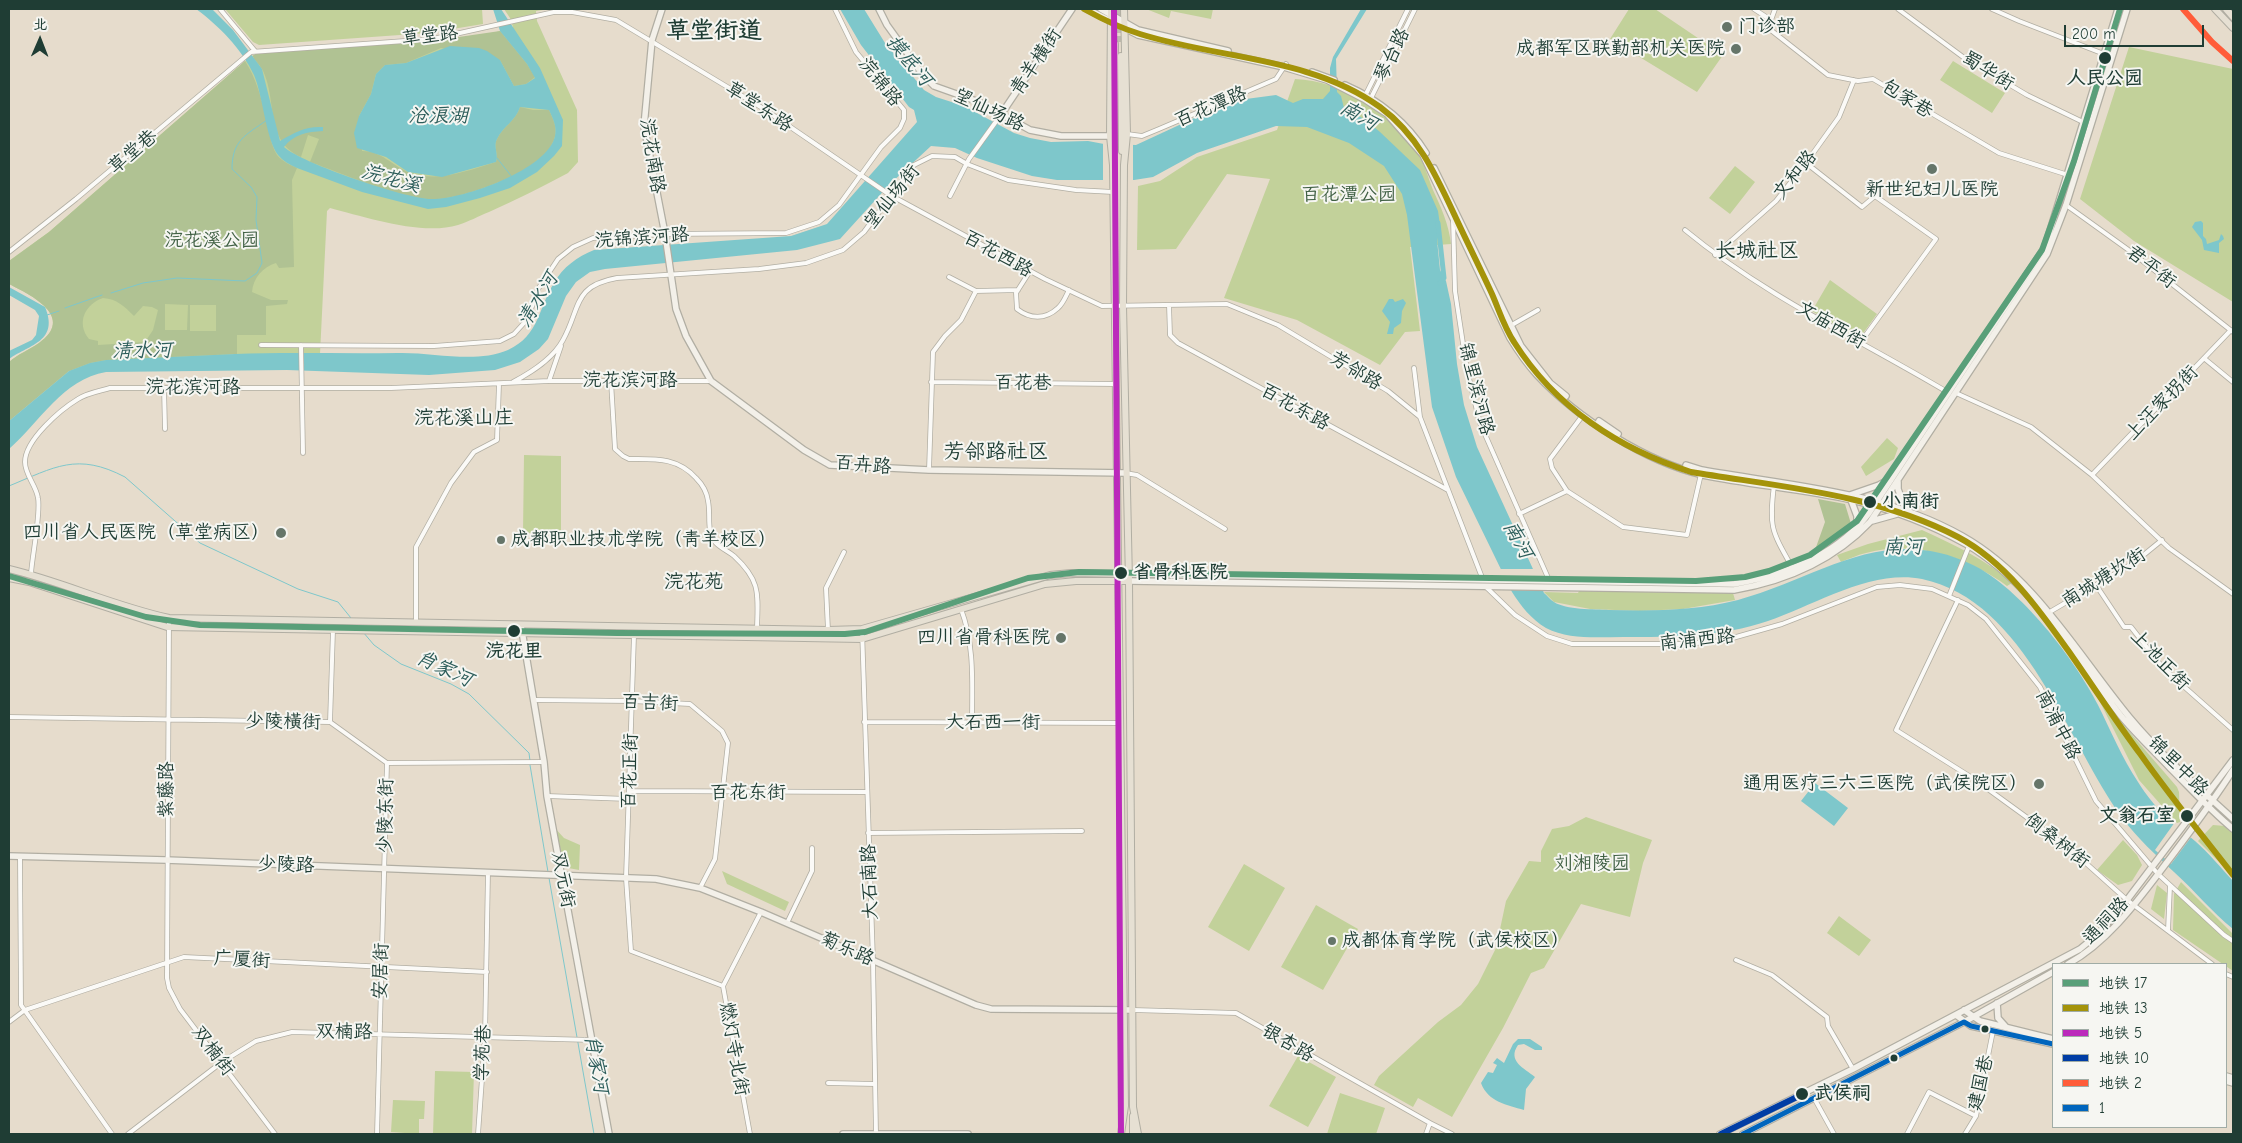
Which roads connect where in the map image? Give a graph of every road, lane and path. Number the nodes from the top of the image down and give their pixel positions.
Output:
1 (220, 9) edge
2 (662, 9) edge
3 (835, 9) edge
4 (879, 9) edge
5 (1072, 9) edge
6 (1087, 9) edge
7 (1101, 9) edge
8 (1124, 9) edge
9 (1408, 9) edge
10 (1415, 9) edge
11 (1754, 9) edge
12 (1775, 9) edge
13 (1898, 9) edge
14 (1992, 9) edge
15 (2127, 9) edge
16 (2215, 9) edge
17 (2226, 9) edge
18 (2116, 10) edge
19 (1111, 15) edge
20 (2233, 17) edge
21 (1771, 20) junction
22 (1124, 24) junction
23 (2233, 28) edge
24 (652, 40) junction
25 (1118, 44) tunnel mouth
26 (253, 51) junction
27 (2104, 54) junction
28 (1285, 65) junction
29 (1854, 80) junction
30 (1367, 98) junction
31 (1001, 115) junction
32 (2085, 123) junction
33 (1118, 138) junction
34 (1806, 163) junction
35 (966, 164) junction
36 (860, 175) junction
37 (2068, 175) junction
38 (886, 192) joint
39 (1113, 192) junction
40 (890, 196) junction
41 (950, 196) dead end
42 (2066, 205) junction
43 (1453, 216) junction
44 (1685, 230) dead end
45 (665, 234) junction
46 (9, 252) edge
47 (1715, 254) junction
48 (1030, 270) junction
49 (672, 275) junction
50 (949, 277) dead end
51 (1018, 290) junction
52 (1069, 290) junction
53 (976, 291) junction
54 (1114, 306) junction
55 (1123, 306) junction
56 (1169, 306) junction
57 (1538, 310) dead end
58 (1508, 327) junction
59 (2232, 331) edge
60 (563, 340) junction
61 (1860, 342) junction
62 (260, 345) dead end
63 (301, 345) junction
64 (2205, 359) junction
65 (1414, 368) dead end
66 (548, 381) junction
67 (611, 381) junction
68 (711, 381) junction
69 (931, 382) junction
70 (2233, 382) edge
71 (510, 383) junction
72 (498, 384) junction
73 (1114, 384) junction
74 (164, 388) junction
75 (303, 388) junction
76 (1952, 393) junction
77 (1583, 414) junction
78 (1420, 417) junction
79 (165, 429) dead end
80 (303, 453) dead end
81 (929, 470) junction
82 (1116, 472) junction
83 (1125, 473) junction
84 (1701, 474) junction
85 (2092, 475) junction
86 (1892, 478) junction
87 (1898, 481) junction
88 (1774, 485) junction
89 (1448, 490) junction
90 (1567, 491) junction
91 (1850, 497) junction
92 (1879, 504) junction
93 (1906, 511) junction
94 (1519, 514) junction
95 (1899, 514) junction
96 (1870, 522) junction
97 (1856, 528) junction
98 (1225, 529) dead end
99 (2162, 540) junction
100 (1969, 546) junction
101 (844, 552) dead end
102 (1792, 567) junction
103 (9, 570) edge
104 (1120, 573) junction
105 (31, 574) junction
106 (1129, 574) junction
107 (9, 578) edge
108 (1546, 580) junction
109 (1120, 581) junction
110 (1129, 581) junction
111 (1483, 582) junction
112 (2096, 585) junction
113 (2233, 594) edge
114 (1949, 596) junction
115 (1958, 600) junction
116 (962, 610) junction
117 (2047, 614) junction
118 (169, 618) junction
119 (416, 623) junction
120 (521, 625) junction
121 (167, 627) junction
122 (757, 628) junction
123 (334, 629) junction
124 (828, 630) junction
125 (862, 630) junction
126 (522, 634) junction
127 (634, 635) junction
128 (862, 639) junction
129 (534, 700) junction
130 (632, 701) junction
131 (9, 718) edge
132 (167, 720) junction
133 (330, 722) junction
134 (864, 722) junction
135 (972, 723) junction
136 (1121, 723) junction
137 (2233, 730) edge
138 (2233, 760) edge
139 (544, 762) junction
140 (387, 763) junction
141 (2233, 770) edge
142 (629, 791) junction
143 (866, 792) junction
144 (721, 793) junction
145 (547, 796) junction
146 (628, 798) junction
147 (2205, 799) junction
148 (2213, 801) junction
149 (2208, 807) junction
150 (2233, 819) edge
151 (2233, 829) edge
152 (1082, 831) dead end
153 (868, 833) junction
154 (812, 848) dead end
155 (9, 856) edge
156 (20, 856) junction
157 (166, 860) junction
158 (2153, 867) junction
159 (384, 868) junction
160 (488, 872) junction
161 (2158, 874) junction
162 (563, 875) junction
163 (626, 878) junction
164 (2170, 886) junction
165 (700, 888) junction
166 (2127, 900) junction
167 (2133, 905) junction
168 (761, 912) junction
169 (787, 923) junction
170 (2168, 930) junction
171 (2233, 941) edge
172 (1736, 960) dead end
173 (874, 961) junction
174 (168, 962) junction
175 (2053, 963) edge
176 (2070, 963) edge
177 (2211, 963) edge
178 (2052, 964) edge
179 (382, 967) junction
180 (487, 972) junction
181 (2052, 973) edge
182 (723, 986) junction
183 (1997, 1003) junction
184 (25, 1010) junction
185 (1124, 1010) junction
186 (1133, 1010) junction
187 (1964, 1010) junction
188 (1956, 1015) junction
189 (1972, 1017) junction
190 (9, 1022) edge
191 (1964, 1022) junction
192 (2007, 1029) junction
193 (1993, 1031) junction
194 (380, 1033) junction
195 (485, 1037) junction
196 (2052, 1039) edge
197 (592, 1040) junction
198 (2052, 1044) edge
199 (222, 1062) junction
200 (1853, 1069) junction
201 (828, 1083) dead end
202 (874, 1084) junction
203 (1814, 1098) junction
204 (1129, 1106) junction
205 (1976, 1116) junction
206 (1430, 1122) junction
207 (112, 1134) edge
208 (128, 1134) edge
209 (275, 1134) edge
210 (377, 1134) edge
211 (478, 1134) edge
212 (609, 1134) edge
213 (750, 1134) edge
214 (843, 1134) edge
215 (876, 1134) edge
216 (968, 1134) edge
217 (1121, 1134) edge
218 (1126, 1134) edge
219 (1133, 1134) edge
220 (1138, 1134) edge
221 (1426, 1134) edge
222 (1452, 1134) edge
223 (1720, 1134) edge
224 (1743, 1134) edge
225 (1834, 1134) edge
226 (1908, 1134) edge
227 (1966, 1134) edge

1 - 26 street
2 - 24 main road, 浣花南路
3 - 36 street, 浣锦路
4 - 31 main road, 望仙场路
5 - 31 main road, 青羊横街
6 - 19 main road
7 - 19 main road
8 - 22 main road
9 - 30 street, 琴台路
10 - 30 street, 琴台路
11 - 21 street
12 - 21 street
13 - 32 street, 蜀华街
14 - 27 street
15 - 42 main road
16 - 23 main road
17 - 20 main road
18 - 27 main road
19 - 22 main road
19 - 33 main road
21 - 29 street, 包家巷
22 - 28 main road
22 - 33 main road
24 - 26 street, 草堂路
24 - 36 street, 草堂东路
24 - 45 main road, 浣花南路
25 - 33 main road
26 - 46 street, 草堂巷
27 - 32 main road
28 - 30 main road
28 - 33 street, 百花潭路
29 - 34 street, 文和路
29 - 37 street, 包家巷
30 - 43 main road
30 - 58 main road
31 - 33 main road, 望仙场路
31 - 35 street
32 - 37 main road
33 - 39 main road
33 - 55 main road
34 - 47 street, 文和路
34 - 61 street
35 - 39 street, 望仙场街
35 - 40 street, 望仙场街
35 - 41 street
36 - 38 street, 草堂东路
36 - 45 street, 浣锦滨河路
37 - 76 main road
38 - 40 street, 百花西路
39 - 54 main road
40 - 48 street, 百花西路
40 - 49 street, 望仙场街
42 - 59 street, 君平街
42 - 76 main road
43 - 58 main road
43 - 94 street, 锦里滨河路
44 - 47 street, 文庙西街
45 - 49 main road, 浣花南路
45 - 63 street, 浣锦滨河路
47 - 61 street, 文庙西街
48 - 51 street
48 - 52 street, 百花西路
49 - 60 street, 浣花滨河路
49 - 68 main road, 百卉路
50 - 53 street
51 - 52 street
51 - 53 street
52 - 54 street, 百花西路
53 - 69 street
54 - 55 street, 芳邻路
54 - 73 main road
55 - 56 street, 芳邻路
55 - 83 main road
56 - 78 street, 芳邻路
56 - 89 street, 百花东路
57 - 58 street
58 - 77 main road
58 - 88 main road
59 - 64 street, 上汪家拐街
60 - 66 street, 浣花滨河路
60 - 71 street, 浣花滨河路
61 - 76 street, 文庙西街
62 - 63 street, 浣锦滨河路
63 - 75 street
64 - 70 street
64 - 85 street, 上汪家拐街
65 - 78 street
66 - 67 street, 浣花滨河路
66 - 71 street, 浣花滨河路
67 - 68 street, 浣花滨河路
67 - 122 street
68 - 81 main road, 百卉路
69 - 73 street, 百花巷
69 - 81 street
71 - 72 street, 浣花滨河路
72 - 75 street, 浣花滨河路
72 - 119 street
73 - 82 main road
74 - 75 street, 浣花滨河路
74 - 79 street
74 - 105 street, 浣花滨河路
75 - 80 street
76 - 85 street, 文庙西街
76 - 86 main road
76 - 87 main road
77 - 84 main road
77 - 90 street
78 - 89 street, 芳邻路
81 - 82 main road, 百卉路
82 - 83 main road, 百卉路
82 - 104 main road
83 - 98 street
83 - 106 main road
84 - 88 main road
84 - 90 street
85 - 99 street, 文庙西街
86 - 91 main road
86 - 92 main road
87 - 92 main road
87 - 93 main road
88 - 91 main road
88 - 102 street
89 - 111 street, 芳邻路
90 - 94 street
91 - 92 main road
91 - 97 main road
92 - 93 main road, 锦里中路
92 - 95 main road, 锦里中路
92 - 96 main road
92 - 97 main road
93 - 117 main road, 锦里中路
94 - 108 street, 锦里滨河路
95 - 96 main road
95 - 100 main road, 锦里中路
96 - 111 main road
97 - 102 main road
99 - 112 street, 南城塘坎街
99 - 113 street, 文庙西街
100 - 114 street
100 - 117 main road, 锦里中路
101 - 124 street
102 - 108 main road
103 - 105 main road
104 - 106 main road
104 - 109 main road
104 - 125 main road
105 - 118 main road
106 - 110 main road
106 - 111 main road
107 - 121 main road
108 - 111 main road
109 - 110 main road
109 - 116 main road
109 - 136 main road
110 - 111 main road
110 - 186 main road
111 - 114 street, 南浦西路
112 - 117 street, 南城塘坎街
112 - 137 street, 上池正街
114 - 115 street, 南浦中路
115 - 158 street, 南浦中路
115 - 166 street, 倒桑树街
116 - 128 main road
116 - 135 street
117 - 147 main road, 锦里中路
118 - 119 main road
118 - 121 street, 紫藤路
119 - 120 main road
120 - 122 main road
120 - 126 main road, 双元街
121 - 123 main road
121 - 132 street, 紫藤路
122 - 124 main road
123 - 126 main road
123 - 133 street
124 - 125 main road
125 - 128 street, 大石南路
126 - 127 main road
126 - 129 main road, 双元街
127 - 128 main road
127 - 130 street, 百花正街
128 - 134 street, 大石南路
129 - 130 street, 百吉街
129 - 139 main road, 双元街
130 - 142 street, 百花正街
130 - 144 street, 百吉街
131 - 132 street, 少陵横街
132 - 133 street, 少陵横街
132 - 157 street, 紫藤路
133 - 140 street, 少陵横街
134 - 135 street, 大石西一街
134 - 143 street, 大石南路
135 - 136 street, 大石西一街
136 - 185 main road
138 - 147 main road, 通祠路
139 - 140 street
139 - 145 main road, 双元街
140 - 159 street, 少陵东街
141 - 148 main road, 通祠路
142 - 144 street, 百花东街
142 - 146 street, 百花正街
143 - 144 street, 百花东街
143 - 153 street, 大石南路
144 - 165 street, 百吉街
145 - 146 street
145 - 162 main road, 双元街
146 - 163 street, 百花正街
147 - 148 main road, 锦里中路
147 - 149 main road, 锦里中路
147 - 158 main road, 通祠路
148 - 149 main road, 通祠路
148 - 150 main road, 锦里中路
149 - 151 main road, 锦里中路
149 - 161 main road, 通祠路
152 - 153 street
153 - 173 street, 大石南路
154 - 169 street
155 - 156 main road, 少陵路
156 - 157 main road, 少陵路
156 - 184 street
157 - 159 main road, 少陵路
157 - 174 street, 紫藤路
158 - 161 street, 南浦中路
158 - 166 main road, 通祠路
159 - 160 main road, 少陵路
159 - 179 street, 安居街
160 - 162 main road, 少陵路
160 - 180 street, 学苑巷
161 - 164 street, 南浦中路
161 - 167 main road, 通祠路
162 - 163 main road, 菊乐路
162 - 197 main road, 双元街
163 - 165 main road, 菊乐路
163 - 182 street, 百花正街
164 - 170 street
164 - 171 street, 南浦中路
165 - 168 main road, 菊乐路
166 - 167 street, 倒桑树街
166 - 175 main road, 通祠路
167 - 170 street, 倒桑树街
167 - 176 main road, 通祠路
168 - 169 main road, 菊乐路
168 - 182 street, 燃灯寺北街
169 - 173 main road, 菊乐路
170 - 177 street, 倒桑树街
172 - 200 street
173 - 185 main road, 菊乐路
173 - 202 street, 大石南路
174 - 179 street, 广厦街
174 - 184 street, 广厦街
174 - 199 street, 双楠街
178 - 187 main road, 通祠路
179 - 180 street, 广厦街
179 - 194 street, 安居街
180 - 195 street, 学苑巷
181 - 183 main road
182 - 213 street, 燃灯寺北街
183 - 189 main road
183 - 192 main road
184 - 190 street, 广厦街
184 - 207 street
185 - 186 main road, 菊乐路
185 - 204 main road
186 - 204 main road
186 - 206 street, 银杏路
187 - 188 main road, 通祠路
187 - 189 main road
188 - 191 main road
188 - 200 main road, 通祠路
189 - 191 main road
189 - 192 main road
191 - 193 main road
191 - 203 main road
192 - 196 main road
193 - 198 main road
193 - 205 street, 建国巷
194 - 195 street, 双楠路
194 - 199 street, 双楠路
194 - 210 street, 安居街
195 - 197 street, 双楠路
195 - 211 street, 学苑巷
197 - 212 main road, 双元街
199 - 208 street, 双楠路
199 - 209 street, 双楠街
200 - 223 main road, 通祠路
201 - 202 street
202 - 215 street, 大石南路
203 - 224 main road
203 - 225 street
204 - 217 main road
204 - 218 main road
204 - 219 main road
204 - 220 main road
205 - 226 street
205 - 227 street, 建国巷
206 - 221 street
206 - 222 street, 银杏路
214 - 215 main road
215 - 216 main road

